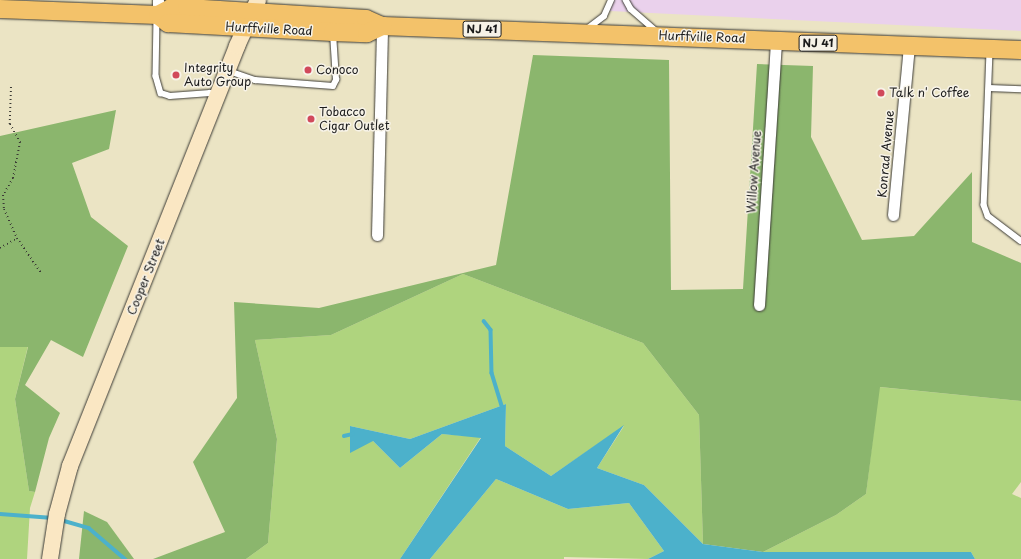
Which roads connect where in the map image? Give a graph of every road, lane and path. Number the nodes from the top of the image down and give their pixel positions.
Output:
1 (611, 0) edge
2 (626, 0) edge
3 (187, 4) edge
4 (27, 5) edge
5 (158, 8) edge
6 (0, 9) edge
7 (252, 14) edge
8 (382, 26) junction
9 (333, 32) junction
10 (582, 32) junction
11 (660, 36) junction
12 (776, 41) junction
13 (909, 46) junction
14 (990, 49) junction
15 (1021, 50) edge
16 (227, 70) junction
17 (11, 87) dead end
18 (989, 88) junction
19 (1021, 89) edge
20 (217, 97) junction
21 (893, 215) dead end
22 (377, 235) dead end
23 (16, 238) junction
24 (1021, 241) edge
25 (0, 248) edge
26 (42, 273) dead end
27 (759, 305) dead end
28 (50, 559) edge

1 - 10 lane
2 - 11 lane
3 - 5 main road, Hurffville Road / NJ 41
3 - 7 main road, Hurffville Road / NJ 41
4 - 5 main road, Hurffville Road / NJ 41
4 - 6 main road, Hurffville Road / NJ 41
5 - 7 main road, Hurffville Road / NJ 41
5 - 20 lane
7 - 8 main road, Hurffville Road / NJ 41
7 - 9 main road, Hurffville Road / NJ 41
7 - 16 main road, Cooper Street
8 - 9 main road, Hurffville Road / NJ 41
8 - 10 main road, Hurffville Road / NJ 41
8 - 22 street
9 - 16 lane
10 - 11 main road, Hurffville Road / NJ 41
11 - 12 main road, Hurffville Road / NJ 41
12 - 13 main road, Hurffville Road / NJ 41
12 - 27 street, Willow Avenue
13 - 14 main road, Hurffville Road / NJ 41
13 - 21 street, Konrad Avenue
14 - 15 main road, Hurffville Road / NJ 41
14 - 18 lane
16 - 20 main road, Cooper Street
17 - 23 path
18 - 19 lane
18 - 24 lane
20 - 28 main road, Cooper Street
23 - 25 path
23 - 26 path

